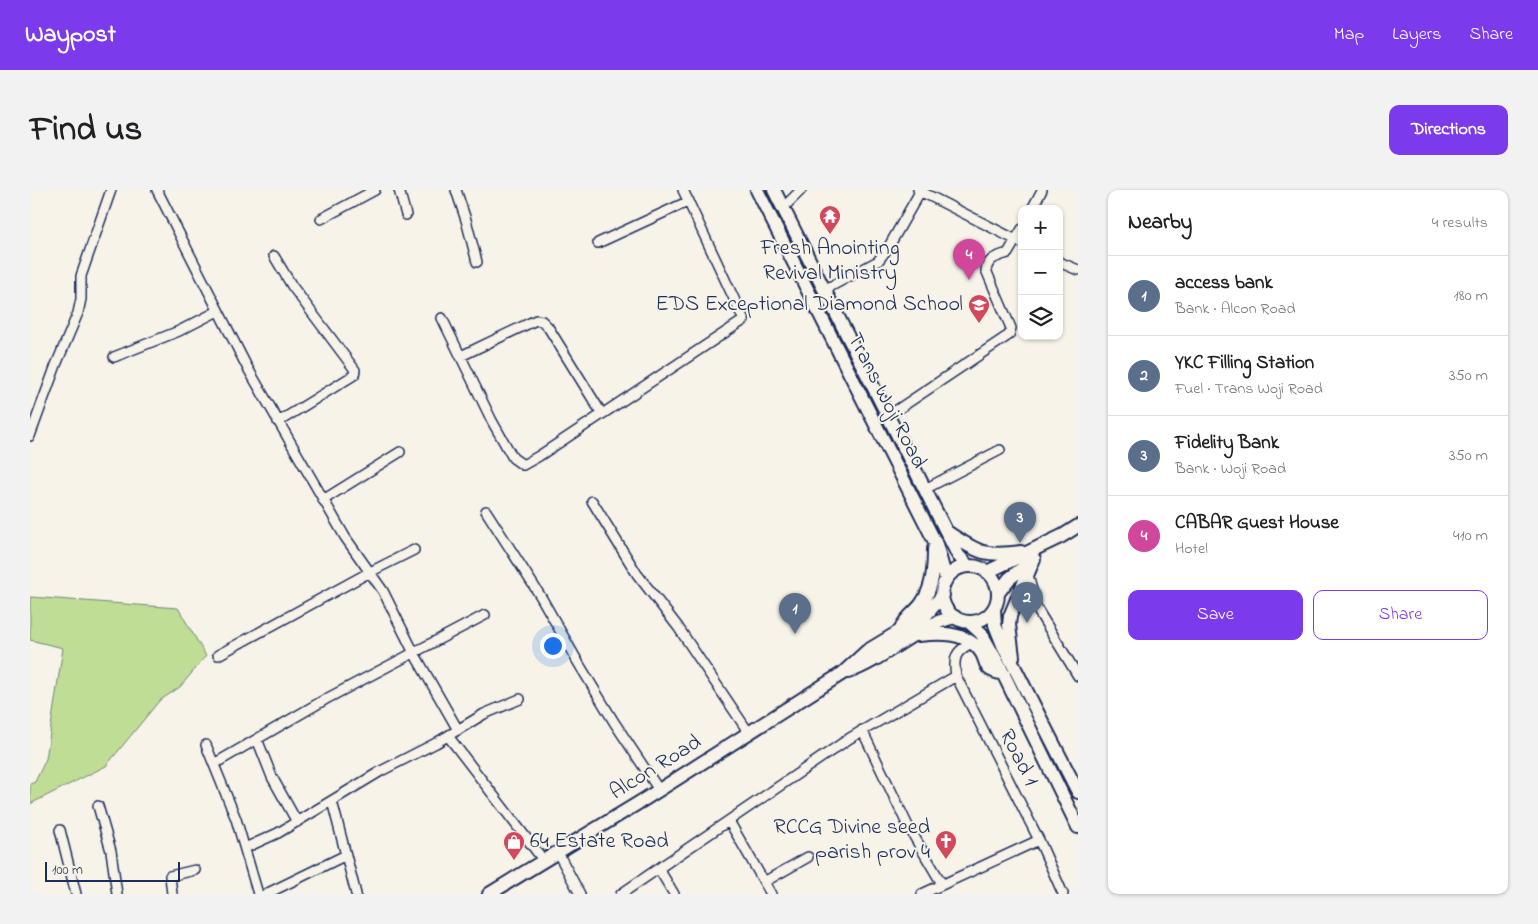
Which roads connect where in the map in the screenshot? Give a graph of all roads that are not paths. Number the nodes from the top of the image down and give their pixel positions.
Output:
1 (111, 190) edge
2 (157, 190) edge
3 (375, 190) edge
4 (399, 190) edge
5 (456, 190) edge
6 (684, 190) edge
7 (757, 190) edge
8 (774, 190) edge
9 (801, 190) edge
10 (920, 190) edge
11 (1042, 190) edge
12 (689, 201) junction
13 (1034, 205) edge
14 (783, 208) junction
15 (406, 215) dead end
16 (320, 219) dead end
17 (1018, 240) edge
18 (1018, 242) edge
19 (598, 244) dead end
20 (274, 256) dead end
21 (476, 262) dead end
22 (1063, 264) edge
23 (1078, 270) edge
24 (824, 290) junction
25 (218, 311) junction
26 (442, 318) dead end
27 (461, 356) junction
28 (114, 357) dead end
29 (602, 414) junction
30 (888, 416) junction
31 (278, 422) junction
32 (30, 436) edge
33 (1000, 450) dead end
34 (400, 452) dead end
35 (925, 489) junction
36 (323, 500) junction
37 (592, 501) dead end
38 (486, 511) dead end
39 (1078, 526) edge
40 (946, 531) junction
41 (934, 542) junction
42 (414, 550) dead end
43 (1034, 554) junction
44 (968, 566) junction
45 (370, 572) junction
46 (988, 572) junction
47 (1027, 573) junction
48 (946, 579) junction
49 (998, 592) junction
50 (942, 595) junction
51 (994, 610) junction
52 (485, 615) dead end
53 (955, 617) junction
54 (969, 622) junction
55 (901, 630) junction
56 (916, 635) junction
57 (972, 643) junction
58 (414, 653) junction
59 (218, 655) dead end
60 (1009, 670) junction
61 (843, 673) junction
62 (956, 676) junction
63 (1078, 676) edge
64 (520, 699) dead end
65 (458, 730) junction
66 (862, 730) junction
67 (749, 733) junction
68 (448, 736) junction
69 (257, 739) junction
70 (206, 745) dead end
71 (214, 764) junction
72 (660, 790) junction
73 (1078, 792) edge
74 (332, 800) junction
75 (98, 806) dead end
76 (729, 821) junction
77 (297, 822) junction
78 (1078, 827) edge
79 (60, 830) dead end
80 (1039, 840) junction
81 (245, 848) junction
82 (558, 853) junction
83 (346, 855) junction
84 (808, 857) dead end
85 (544, 861) junction
86 (660, 868) junction
87 (195, 870) dead end
88 (764, 882) junction
89 (942, 884) junction
90 (76, 894) edge
91 (117, 894) edge
92 (172, 894) edge
93 (258, 894) edge
94 (266, 894) edge
95 (356, 894) edge
96 (489, 894) edge
97 (580, 894) edge
98 (621, 894) edge
99 (674, 894) edge
100 (771, 894) edge
101 (922, 894) edge
102 (1063, 894) edge

1 - 32 street
2 - 25 street
3 - 16 street
4 - 15 street
5 - 21 street
6 - 12 street
7 - 41 main road, Trans Woji Road
8 - 14 main road, Trans Woji Road
9 - 14 street
10 - 17 street
10 - 24 street
11 - 13 street
12 - 19 street
12 - 29 street
14 - 24 main road, Trans Woji Road
18 - 30 street
20 - 31 street
22 - 23 street
24 - 30 main road, Trans Woji Road
25 - 28 street
25 - 31 street
26 - 27 street
27 - 29 street
27 - 29 street
30 - 35 main road, Trans Woji Road
31 - 36 street
33 - 35 street
34 - 36 street
35 - 40 main road, Trans Woji Road
36 - 45 street
37 - 67 street
38 - 72 street
39 - 43 main road
40 - 43 main road
40 - 44 main road, Trans Woji Road
41 - 48 main road, Trans Woji Road
41 - 55 main road
42 - 45 street
43 - 46 main road
43 - 47 main road
43 - 49 main road
44 - 46 main road
44 - 48 main road
45 - 58 street
45 - 59 street
46 - 49 main road
47 - 60 main road
47 - 63 street
48 - 50 main road
49 - 51 main road
50 - 53 main road
50 - 55 main road
51 - 54 main road
51 - 60 main road
52 - 58 street
53 - 54 main road
53 - 56 main road
54 - 60 main road
55 - 61 main road
56 - 57 main road
56 - 61 main road
57 - 60 main road
57 - 62 street
58 - 65 street
58 - 69 street
60 - 73 main road
60 - 78 main road
61 - 67 main road, Alcon Road
62 - 66 street
62 - 80 street, Road 1
64 - 65 street
65 - 68 street
66 - 76 street
66 - 89 street
67 - 72 main road, Alcon Road
68 - 74 street
68 - 85 street
69 - 71 street
69 - 77 street
70 - 71 street
71 - 81 street
72 - 82 main road, Alcon Road
74 - 77 street
74 - 83 street
75 - 91 street
76 - 86 street
76 - 88 street
77 - 81 street
79 - 90 street
80 - 89 street
80 - 102 street, Road 1
81 - 93 street
82 - 85 main road, Alcon Road
82 - 97 street
83 - 94 street
83 - 95 street
84 - 88 street
85 - 96 main road, Alcon Road
86 - 98 street
86 - 99 street
87 - 92 street
88 - 100 street
89 - 101 street

